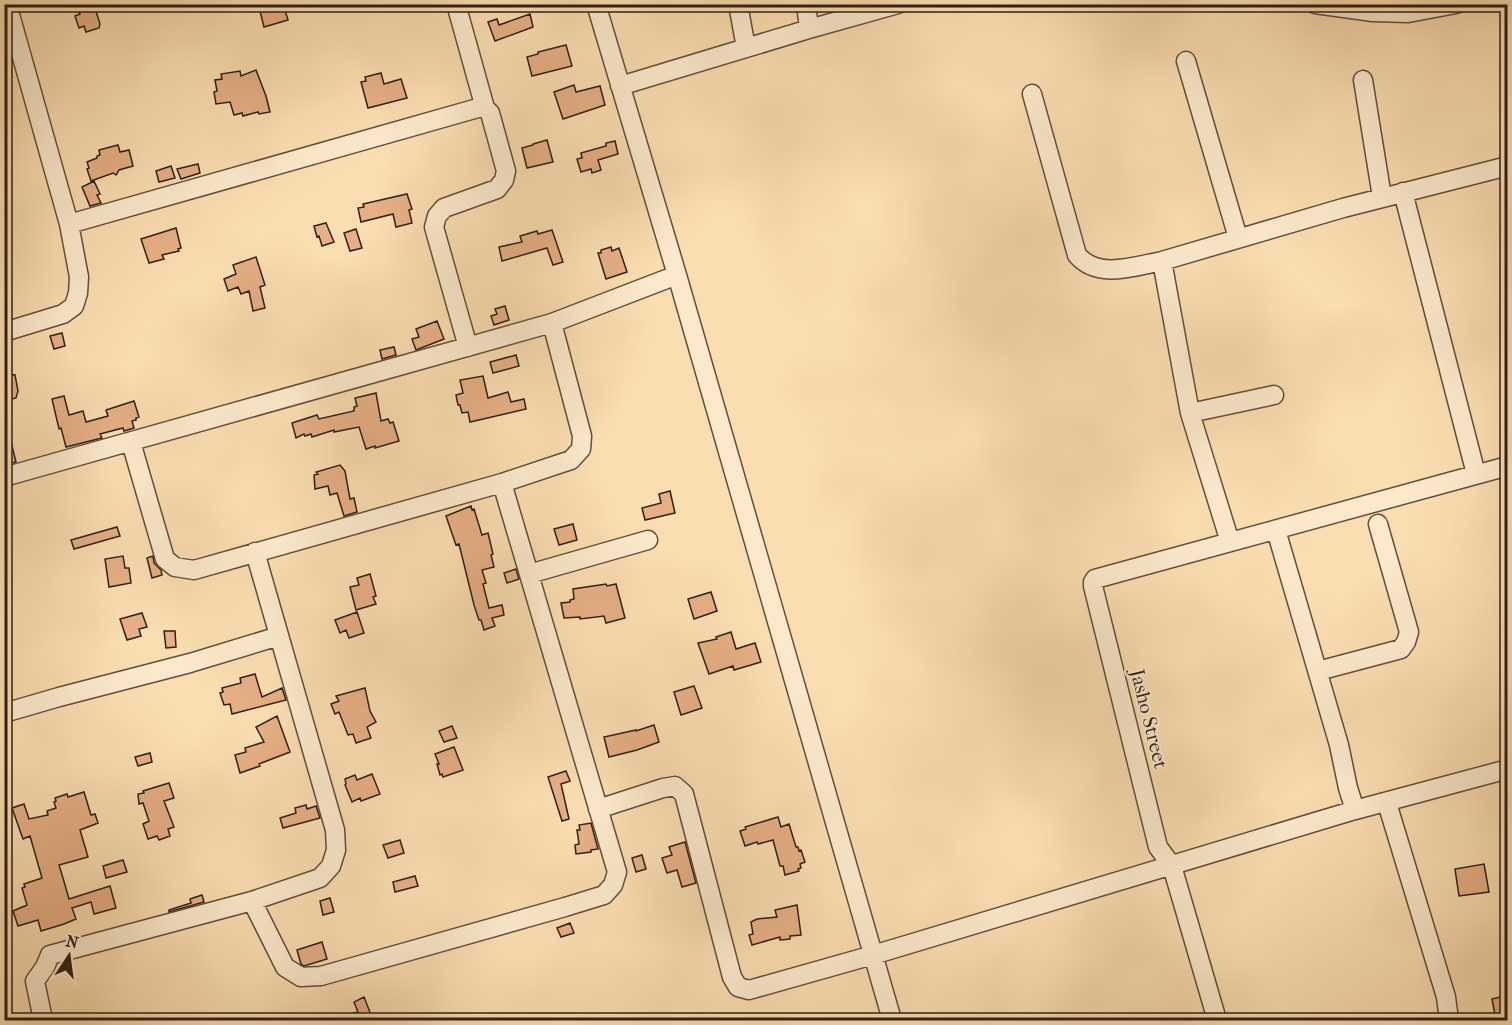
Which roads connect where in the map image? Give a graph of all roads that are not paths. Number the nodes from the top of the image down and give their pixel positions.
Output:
1 (7, 4) edge
2 (456, 4) edge
3 (596, 4) edge
4 (738, 4) edge
5 (806, 4) edge
6 (898, 4) edge
7 (1315, 4) edge
8 (1456, 4) edge
9 (1395, 9) edge
10 (809, 29) junction
11 (746, 48) junction
12 (1186, 61) dead end
13 (1363, 80) dead end
14 (620, 86) junction
15 (1032, 94) dead end
16 (485, 108) junction
17 (1508, 166) edge
18 (1403, 192) junction
19 (1382, 197) junction
20 (69, 224) junction
21 (1238, 238) junction
22 (1162, 261) junction
23 (677, 275) junction
24 (552, 322) junction
25 (4, 332) edge
26 (468, 347) junction
27 (1274, 395) dead end
28 (1190, 413) junction
29 (131, 442) junction
30 (1508, 466) edge
31 (1476, 474) junction
32 (4, 477) edge
33 (502, 483) junction
34 (1378, 524) dead end
35 (1276, 530) junction
36 (648, 540) dead end
37 (1230, 542) junction
38 (255, 552) junction
39 (529, 574) junction
40 (279, 636) junction
41 (1318, 671) junction
42 (4, 713) edge
43 (1508, 769) edge
44 (1387, 802) junction
45 (598, 809) junction
46 (1355, 810) junction
47 (1172, 866) junction
48 (252, 901) junction
49 (873, 955) junction
50 (43, 1020) edge
51 (892, 1020) edge
52 (1217, 1020) edge
53 (1449, 1020) edge

1 - 20 street
2 - 16 street
3 - 14 street
4 - 11 street
5 - 10 street
6 - 10 street
7 - 9 street
8 - 9 street
10 - 11 street
11 - 14 street
12 - 21 street
13 - 19 street
14 - 23 street
15 - 22 street
16 - 20 street
16 - 26 street
17 - 18 street
18 - 19 street
18 - 31 street
19 - 21 street
20 - 25 street
21 - 22 street
22 - 28 street
23 - 24 street
23 - 49 street
24 - 26 street
24 - 33 street
26 - 29 street
27 - 28 street
28 - 37 street
29 - 32 street
29 - 38 street
30 - 31 street
31 - 35 street
33 - 38 street
33 - 39 street
34 - 41 street
35 - 37 street
35 - 41 street
36 - 39 street
37 - 47 street, Jasho Street
38 - 40 street
39 - 45 street
40 - 42 street
40 - 48 street
41 - 46 street
43 - 44 street
44 - 46 street
44 - 53 street
45 - 48 street
45 - 49 street
46 - 47 street
47 - 49 street
47 - 52 street, Jasho Street
48 - 50 street
49 - 51 street

